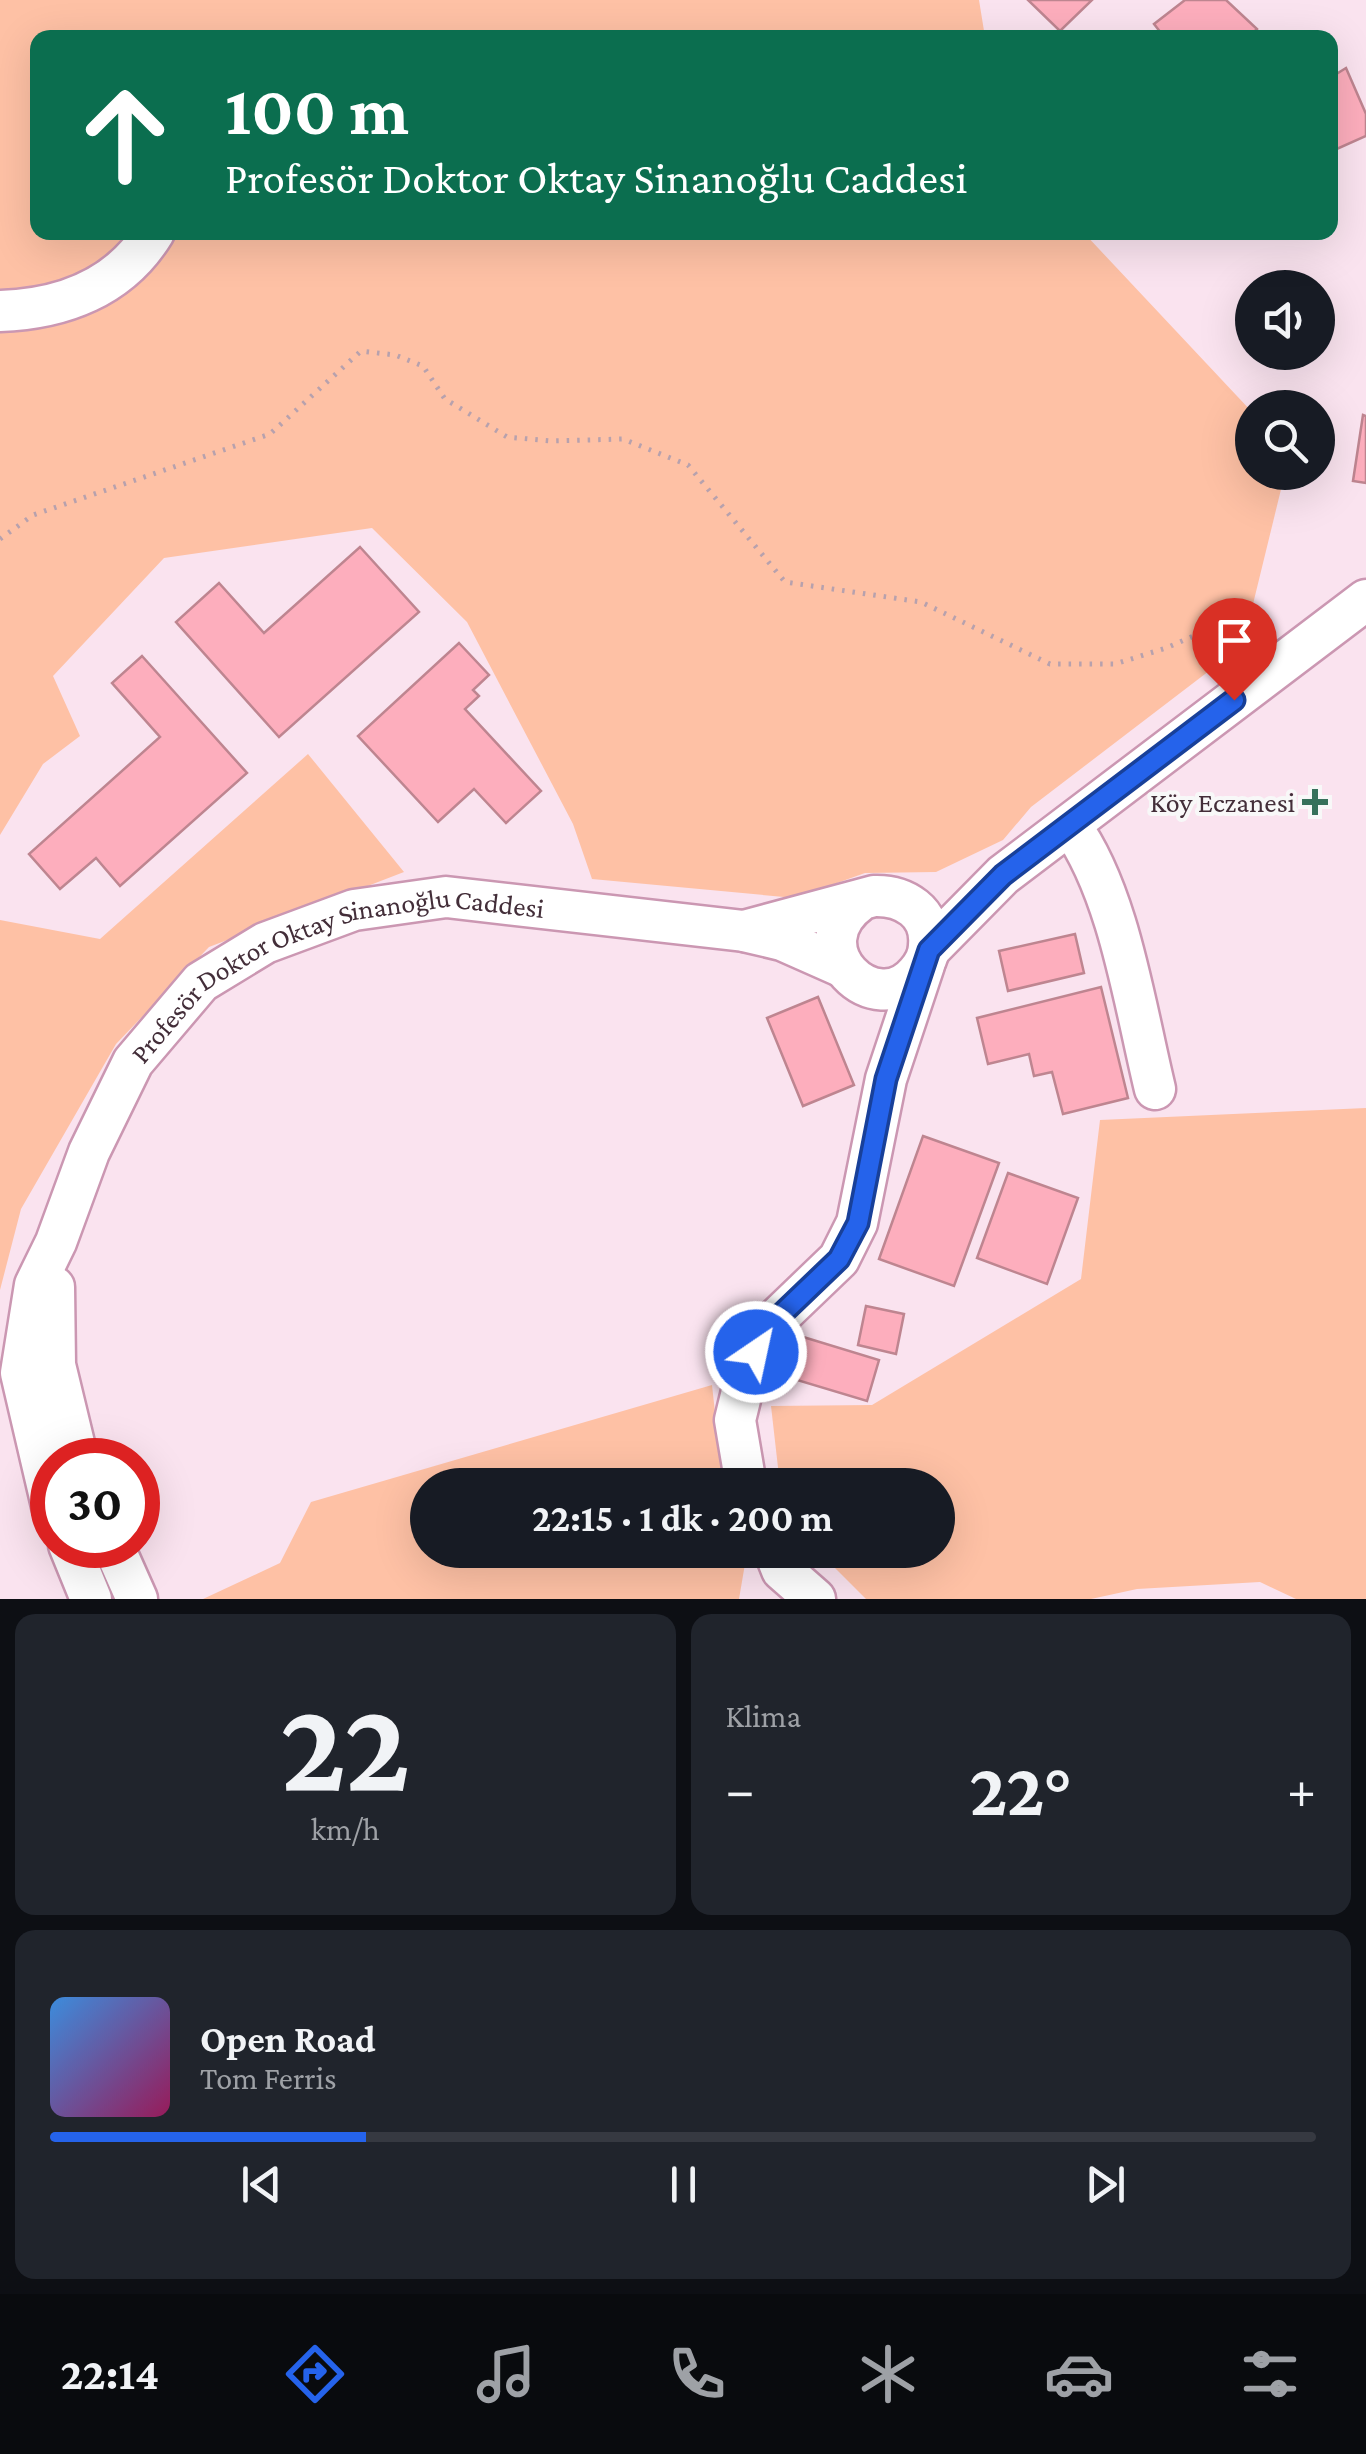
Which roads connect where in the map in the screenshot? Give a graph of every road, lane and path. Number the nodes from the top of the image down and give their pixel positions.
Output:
1 (148, 240) edge
2 (0, 311) edge
3 (0, 539) edge
4 (1366, 600) edge
5 (1366, 630) edge
6 (1321, 634) junction
7 (1261, 680) junction
8 (1070, 824) junction
9 (1003, 875) junction
10 (904, 900) junction
11 (860, 901) junction
12 (744, 931) junction
13 (926, 958) junction
14 (848, 973) junction
15 (886, 1079) junction
16 (1154, 1088) dead end
17 (56, 1242) junction
18 (36, 1438) edge
19 (73, 1438) edge
20 (743, 1468) edge
21 (78, 1568) edge
22 (123, 1568) edge
23 (781, 1568) edge
24 (91, 1599) edge
25 (137, 1599) edge
26 (816, 1599) edge

1 - 2 street
3 - 7 path
4 - 6 street
5 - 6 street
6 - 7 street
7 - 8 street
8 - 9 street
8 - 16 street
9 - 10 street
9 - 13 street
10 - 11 street
10 - 13 street
11 - 12 street, Profesör Doktor Oktay Sinanoğlu Caddesi
11 - 14 street
12 - 14 street, Profesör Doktor Oktay Sinanoğlu Caddesi
12 - 17 street, Profesör Doktor Oktay Sinanoğlu Caddesi
13 - 14 street
13 - 15 street
14 - 15 street
15 - 20 street
17 - 18 street, Profesör Doktor Oktay Sinanoğlu Caddesi
17 - 19 street, Profesör Doktor Oktay Sinanoğlu Caddesi
21 - 24 street
22 - 25 street
23 - 26 street

